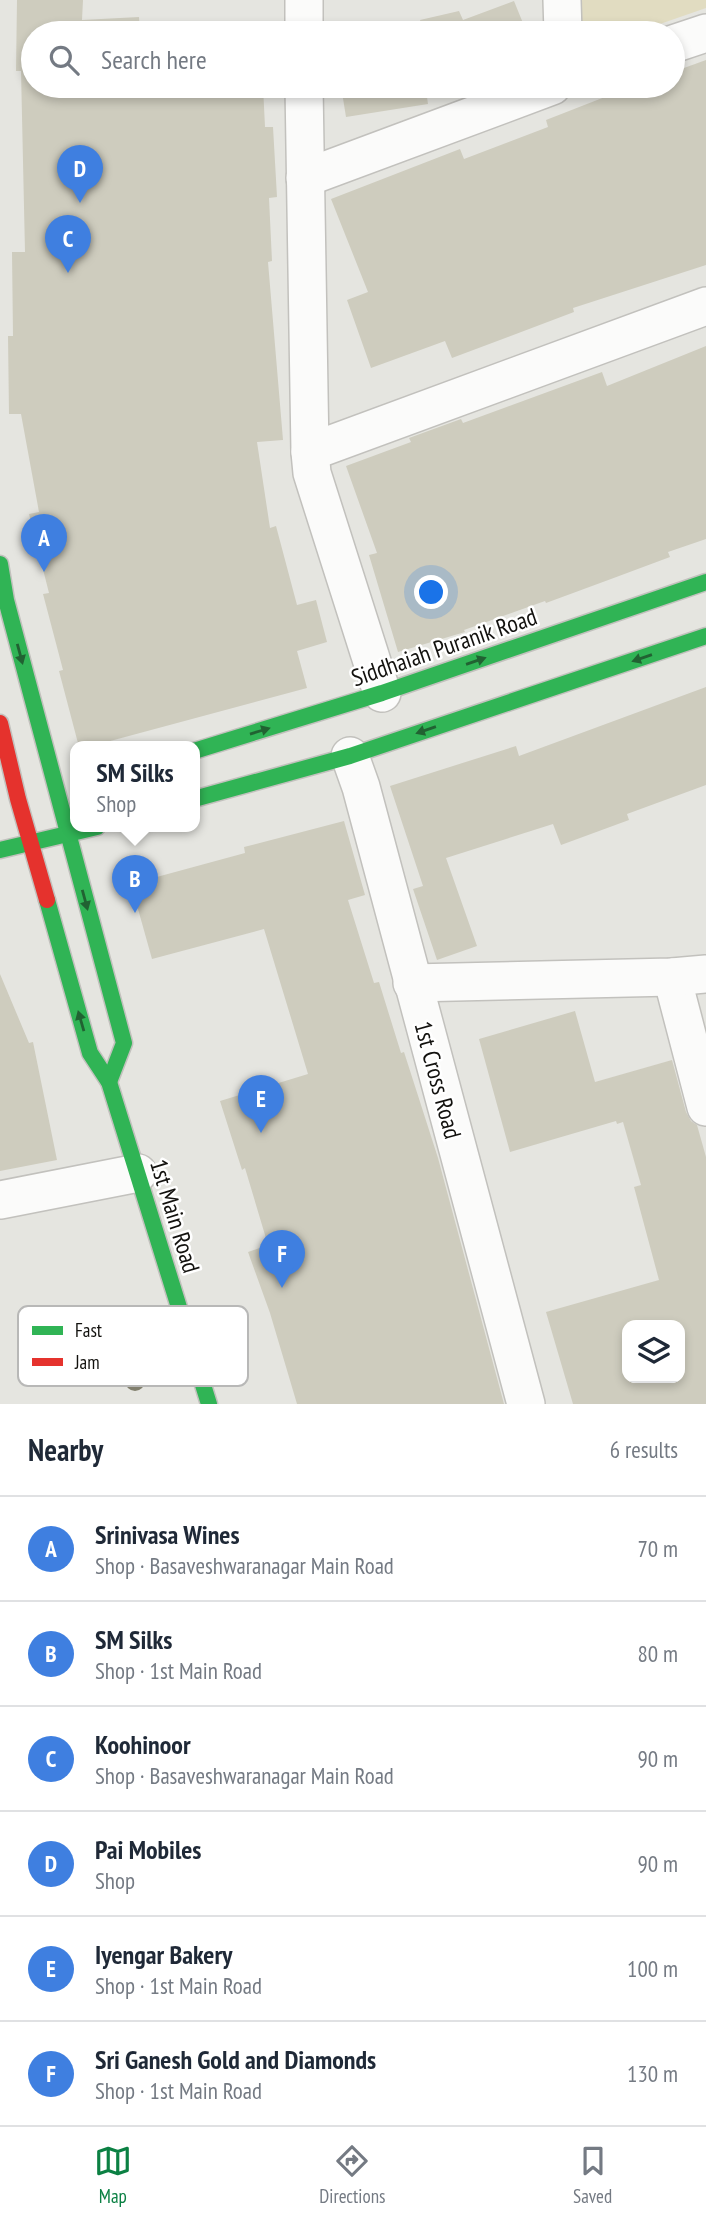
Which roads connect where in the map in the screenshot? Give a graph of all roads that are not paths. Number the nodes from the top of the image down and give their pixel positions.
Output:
1 (303, 0) edge
2 (562, 0) edge
3 (304, 21) edge
4 (563, 21) edge
5 (706, 33) edge
6 (685, 40) edge
7 (304, 98) edge
8 (520, 98) edge
9 (305, 178) junction
10 (706, 306) edge
11 (310, 452) junction
12 (0, 564) edge
13 (706, 582) edge
14 (706, 636) edge
15 (382, 693) junction
16 (0, 723) edge
17 (200, 749) edge
18 (350, 756) junction
19 (70, 789) edge
20 (37, 795) junction
21 (200, 797) edge
22 (0, 803) edge
23 (77, 832) edge
24 (69, 834) junction
25 (31, 844) junction
26 (0, 850) edge
27 (689, 975) edge
28 (412, 983) junction
29 (109, 1082) junction
30 (706, 1107) edge
31 (138, 1173) junction
32 (0, 1200) edge
33 (179, 1306) edge
34 (203, 1386) edge
35 (209, 1404) edge
36 (526, 1404) edge

1 - 3 street
2 - 4 street
5 - 6 street
7 - 9 street
8 - 9 street
9 - 11 street
10 - 11 street
11 - 15 street
12 -> 20 main road
15 -> 13 main road, Siddhaiah Puranik Road
14 -> 18 main road
17 -> 15 main road, Siddhaiah Puranik Road
16 - 20 main road
18 - 21 main road
18 - 28 street, 1st Cross Road
19 - 20 main road
20 - 22 main road
20 - 24 main road
20 - 25 main road, 1st Main Road
23 - 24 main road
24 - 25 main road
24 -> 29 main road
25 - 26 main road
29 -> 25 main road, 1st Main Road
27 - 28 street
27 - 30 street
28 - 36 street, 1st Cross Road
29 - 31 main road, 1st Main Road
31 - 32 street
31 - 33 main road, 1st Main Road
34 - 35 main road, 1st Main Road

